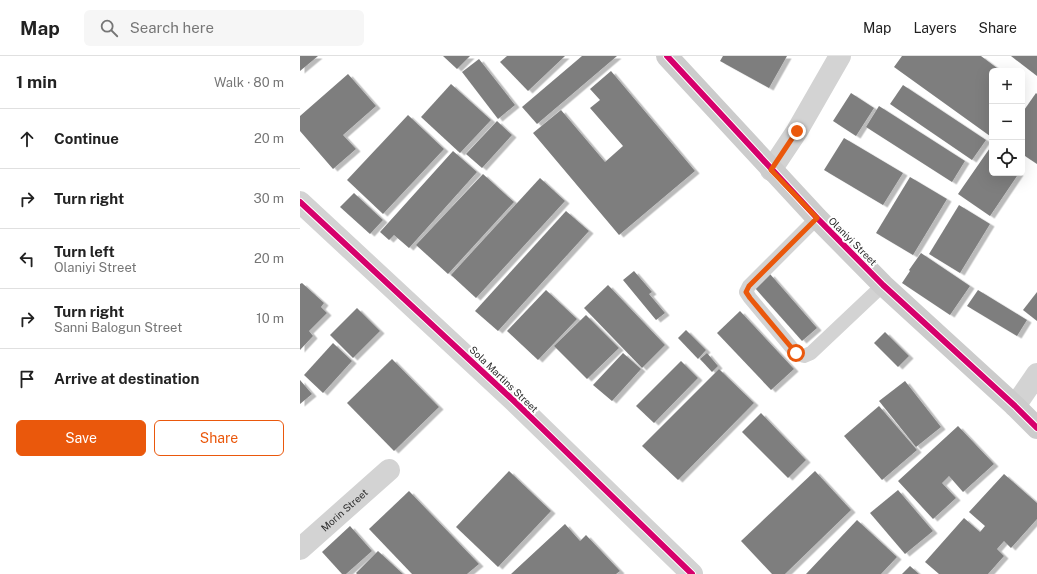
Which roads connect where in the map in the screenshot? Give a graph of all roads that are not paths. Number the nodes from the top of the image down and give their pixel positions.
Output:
1 (667, 56) edge
2 (840, 56) edge
3 (771, 170) junction
4 (300, 202) edge
5 (817, 218) junction
6 (883, 285) junction
7 (1037, 374) edge
8 (1015, 406) junction
9 (1037, 428) edge
10 (389, 470) dead end
11 (300, 549) edge
12 (692, 574) edge

1 - 3 street, Olaniyi Street
2 - 3 street
3 - 5 street, Olaniyi Street
4 - 12 street, Sola Martins Street
5 - 6 street, Olaniyi Street
5 - 6 lane
6 - 8 street, Olaniyi Street
7 - 8 street
8 - 9 street, Olaniyi Street
10 - 11 street, Morin Street

